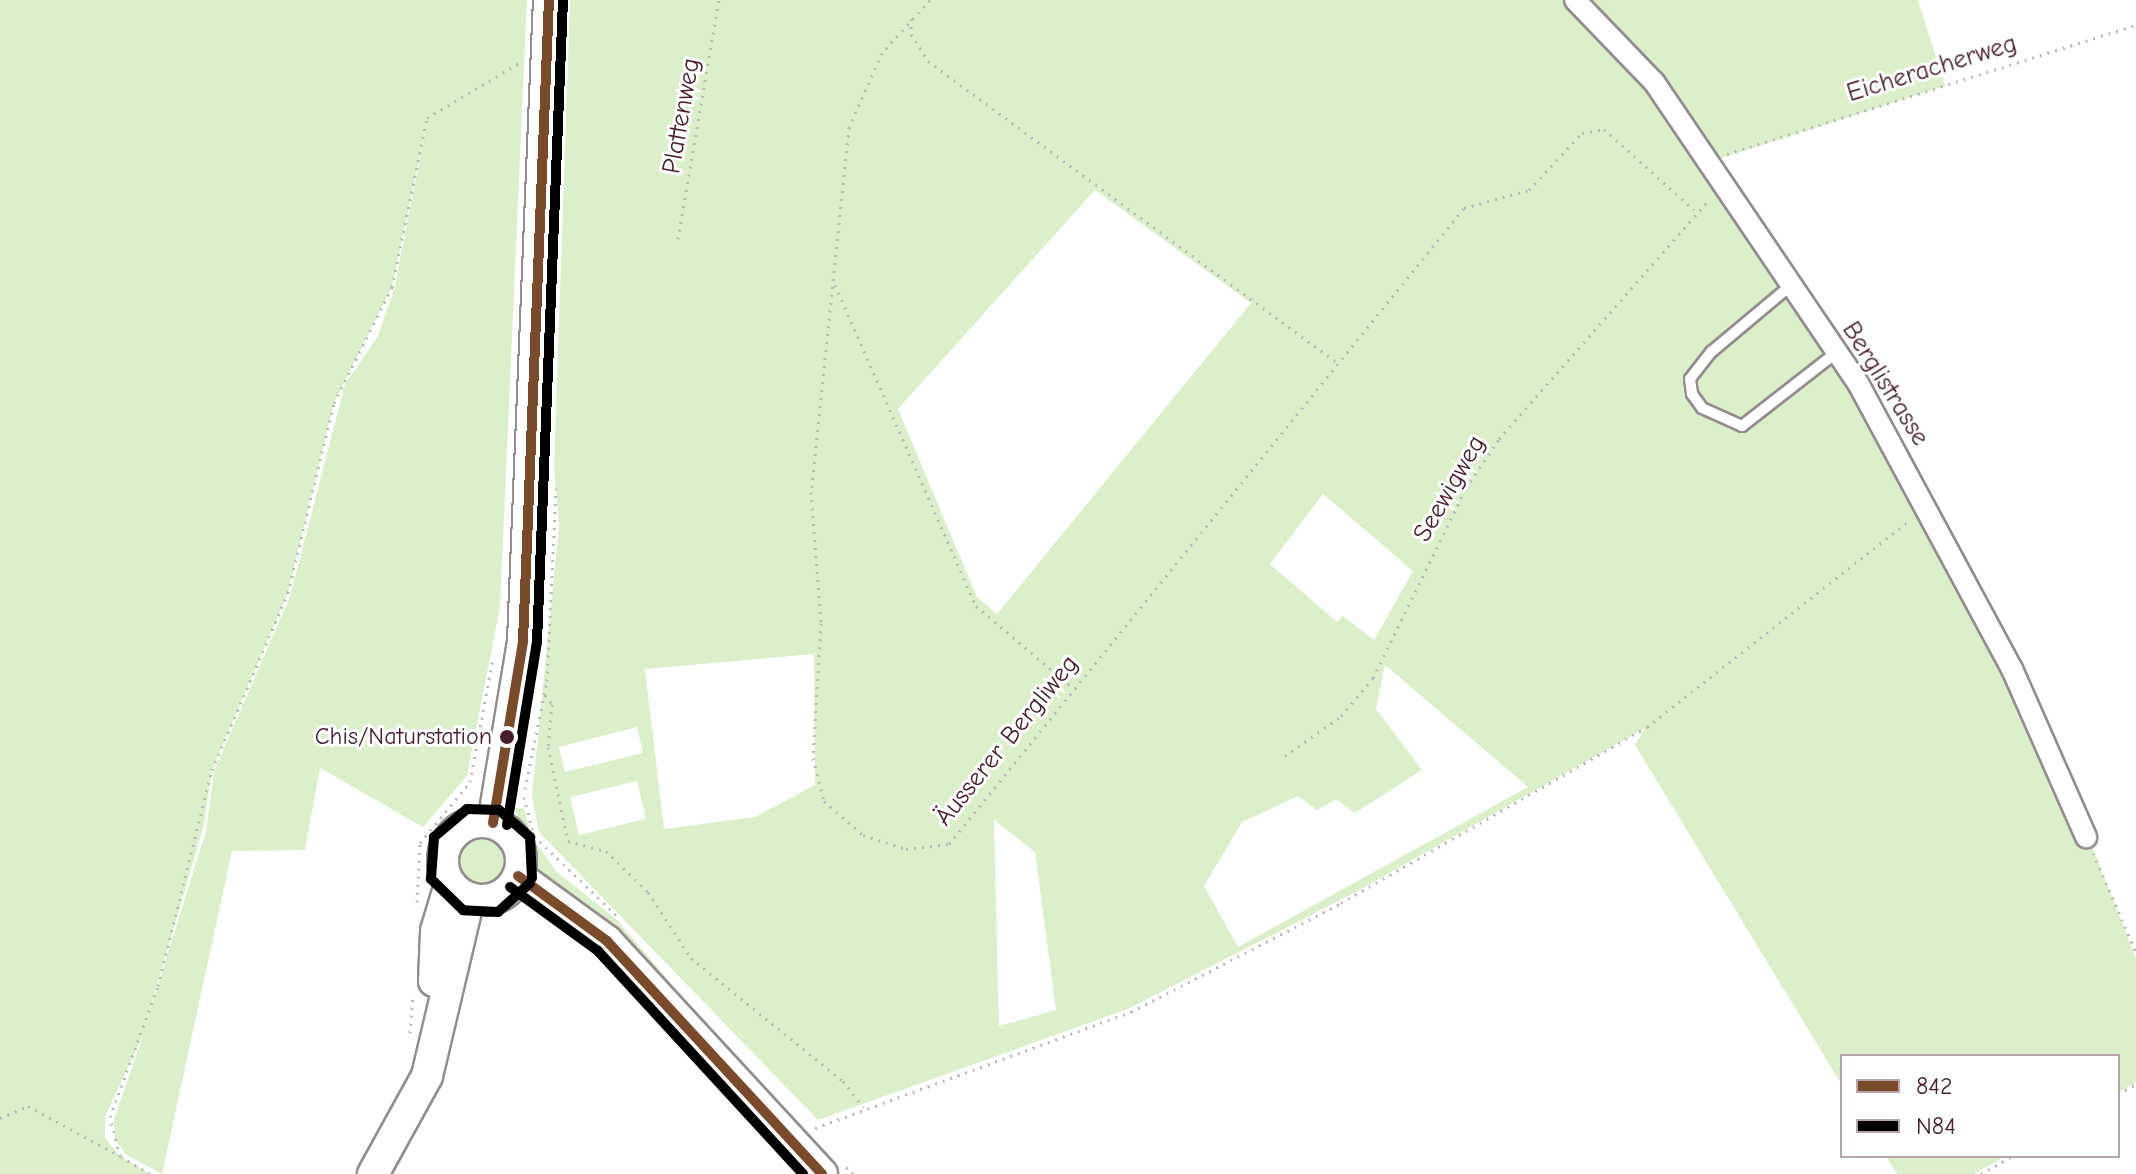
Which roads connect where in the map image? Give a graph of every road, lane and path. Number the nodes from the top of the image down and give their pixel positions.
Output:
1 (549, 0) edge
2 (719, 0) edge
3 (930, 0) edge
4 (1575, 0) edge
5 (911, 19) junction
6 (2136, 25) edge
7 (525, 60) dead end
8 (1739, 147) dead end
9 (1694, 210) joint
10 (678, 239) dead end
11 (835, 285) junction
12 (1790, 286) junction
13 (1837, 352) junction
14 (1339, 364) junction
15 (1929, 508) junction
16 (1072, 687) junction
17 (545, 695) dead end
18 (1285, 756) dead end
19 (493, 823) junction
20 (2086, 837) joint
21 (518, 876) junction
22 (460, 891) junction
23 (2136, 952) edge
24 (863, 1107) junction
25 (0, 1118) edge
26 (795, 1144) junction
27 (120, 1156) junction
28 (2009, 1158) edge
29 (150, 1174) edge
30 (373, 1174) edge
31 (822, 1174) edge
32 (1981, 1174) edge

1 - 19 main road
2 - 10 path, Plattenweg
3 - 5 path, Äusserer Bergliweg
4 - 12 street, Berglistrasse
5 - 11 path, Äusserer Bergliweg
5 - 14 path
6 - 8 path, Eicheracherweg
7 - 27 path
9 - 14 path, Äusserer Bergliweg
9 - 18 path, Seewigweg
11 - 16 path
11 - 16 path, Äusserer Bergliweg
12 - 13 street, Berglistrasse
12 - 13 lane
13 - 15 street, Berglistrasse
14 - 16 path, Äusserer Bergliweg
15 - 20 street, Berglistrasse
15 - 24 path
17 - 24 path
19 - 21 main road
19 - 22 main road
20 - 23 path
21 - 22 main road
21 - 26 main road
22 - 30 main road
24 - 26 path
25 - 27 path
26 - 31 main road
27 - 29 path
28 - 32 path

